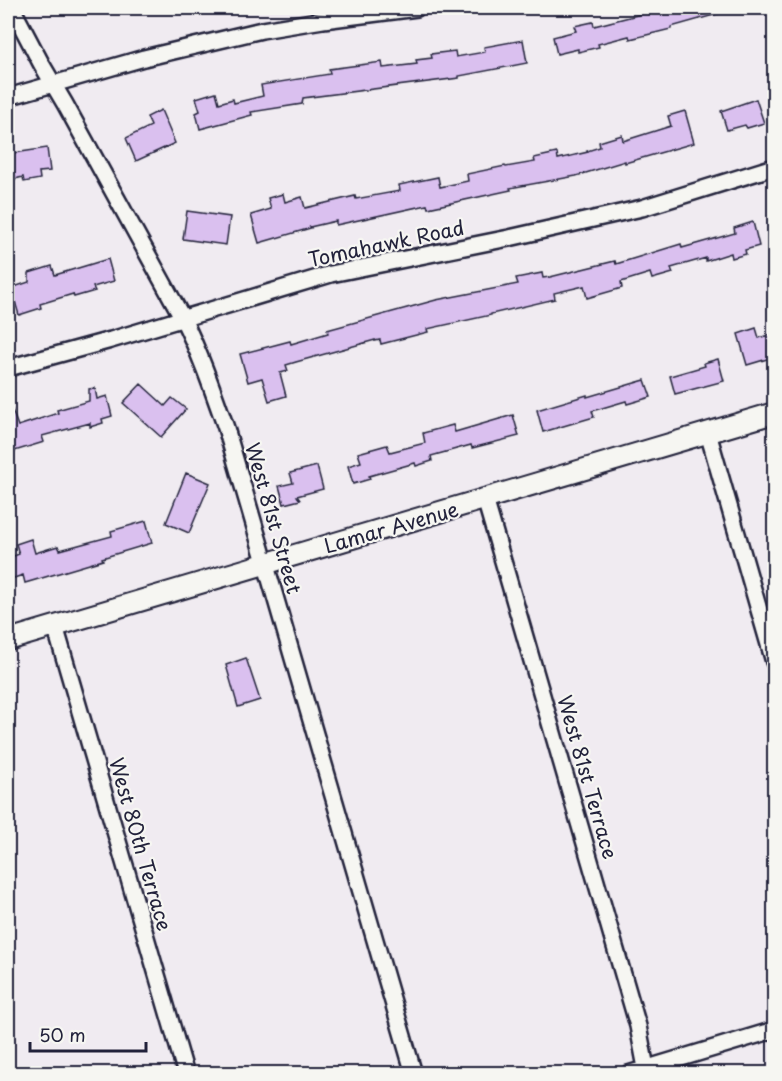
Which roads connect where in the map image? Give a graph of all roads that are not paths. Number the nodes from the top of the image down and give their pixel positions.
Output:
1 (12, 8) edge
2 (417, 8) edge
3 (53, 84) junction
4 (8, 97) edge
5 (774, 167) edge
6 (182, 318) junction
7 (8, 368) edge
8 (774, 413) edge
9 (708, 433) junction
10 (486, 499) junction
11 (265, 564) junction
12 (55, 626) junction
13 (8, 640) edge
14 (774, 662) edge
15 (774, 1030) edge
16 (646, 1068) junction
17 (186, 1074) edge
18 (414, 1074) edge
19 (628, 1074) edge

1 - 3 street, West 81st Street
2 - 3 street
3 - 4 street
3 - 6 street, West 81st Street
5 - 6 street, Tomahawk Road
6 - 7 street, Tomahawk Road
6 - 11 street, West 81st Street
8 - 9 street, Lamar Avenue
9 - 10 street, Lamar Avenue
9 - 14 street
10 - 11 street, Lamar Avenue
10 - 16 street, West 81st Terrace
11 - 12 street, Lamar Avenue
11 - 18 street, West 81st Street
12 - 13 street, Lamar Avenue
12 - 17 street, West 80th Terrace
15 - 16 street
16 - 19 street

